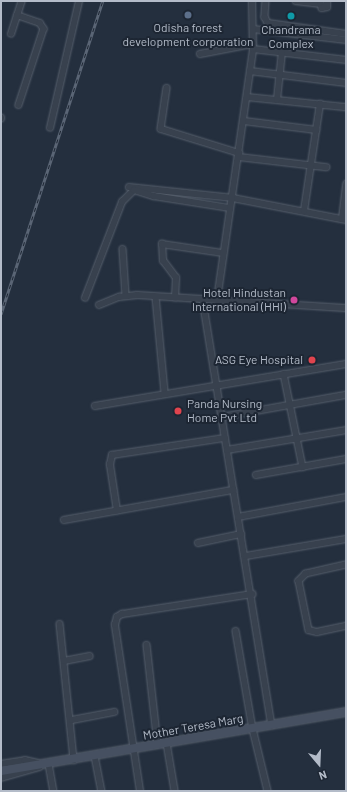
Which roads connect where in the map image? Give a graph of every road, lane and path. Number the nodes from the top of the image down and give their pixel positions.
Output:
1 (22, 1) edge
2 (79, 1) edge
3 (252, 1) edge
4 (266, 1) edge
5 (296, 1) edge
6 (327, 1) edge
7 (320, 3) edge
8 (18, 15) junction
9 (253, 29) junction
10 (12, 34) dead end
11 (346, 34) edge
12 (346, 40) edge
13 (253, 47) junction
14 (282, 52) junction
15 (200, 54) dead end
16 (346, 60) edge
17 (250, 71) junction
18 (280, 74) junction
19 (346, 83) edge
20 (167, 88) dead end
21 (247, 97) junction
22 (277, 100) junction
23 (320, 104) junction
24 (19, 105) dead end
25 (346, 107) edge
26 (244, 121) junction
27 (50, 128) dead end
28 (316, 130) junction
29 (239, 155) junction
30 (309, 166) junction
31 (326, 167) dead end
32 (346, 184) edge
33 (129, 187) dead end
34 (233, 198) junction
35 (230, 208) junction
36 (304, 210) junction
37 (344, 220) edge
38 (123, 249) dead end
39 (223, 253) junction
40 (126, 295) junction
41 (156, 297) junction
42 (85, 298) dead end
43 (175, 298) junction
44 (203, 300) junction
45 (217, 300) junction
46 (99, 305) dead end
47 (346, 308) edge
48 (346, 364) edge
49 (284, 374) junction
50 (216, 384) junction
51 (165, 393) junction
52 (346, 395) edge
53 (291, 405) junction
54 (95, 406) dead end
55 (222, 417) junction
56 (346, 430) edge
57 (225, 438) junction
58 (297, 439) junction
59 (227, 450) junction
60 (346, 459) edge
61 (303, 467) junction
62 (256, 475) dead end
63 (233, 490) junction
64 (346, 497) edge
65 (117, 510) junction
66 (238, 517) junction
67 (64, 520) dead end
68 (241, 534) junction
69 (346, 539) edge
70 (198, 543) dead end
71 (246, 556) junction
72 (346, 565) edge
73 (252, 594) junction
74 (60, 624) dead end
75 (346, 626) edge
76 (236, 631) dead end
77 (147, 646) dead end
78 (90, 656) dead end
79 (64, 662) junction
80 (114, 712) dead end
81 (346, 712) edge
82 (72, 720) junction
83 (272, 725) junction
84 (252, 729) junction
85 (163, 744) junction
86 (134, 749) junction
87 (95, 756) junction
88 (74, 760) junction
89 (1, 764) edge
90 (47, 764) junction
91 (1, 771) edge
92 (1, 778) edge
93 (54, 791) edge
94 (102, 791) edge
95 (140, 791) edge
96 (174, 791) edge
97 (268, 791) edge

1 - 8 street
2 - 27 street
3 - 9 street
4 - 11 street
5 - 7 street
6 - 7 street
8 - 10 street
8 - 24 street
9 - 12 street
9 - 13 street
13 - 14 street
13 - 15 street
13 - 17 street
14 - 16 street
14 - 18 street
17 - 18 street
17 - 21 street
18 - 19 street
18 - 22 street
20 - 29 street
21 - 22 street
21 - 26 street
22 - 23 street
23 - 25 street
23 - 28 street
26 - 28 street
26 - 29 street
28 - 30 street
29 - 30 street
29 - 34 street
30 - 31 street
30 - 36 street
32 - 37 street
33 - 34 street
34 - 35 street
34 - 36 street
35 - 39 street
35 - 42 street
36 - 37 street
38 - 40 street
39 - 43 street
39 - 45 street
40 - 41 street
40 - 46 street
41 - 43 street
41 - 51 street
43 - 44 street
44 - 45 street
44 - 50 street
45 - 47 street
48 - 49 street
49 - 50 street
49 - 53 street
50 - 51 street
50 - 55 street
51 - 54 street
52 - 53 street
53 - 55 street
53 - 58 street
55 - 57 street
56 - 58 street
57 - 59 street
57 - 65 street
58 - 59 street
58 - 61 street
59 - 63 street
60 - 61 street
61 - 62 street
63 - 65 street
63 - 66 street
64 - 66 street
65 - 67 street
66 - 68 street
68 - 70 street
68 - 71 street
69 - 71 street
71 - 73 street
72 - 75 street
73 - 83 street
73 - 86 street
74 - 79 street
76 - 84 street
77 - 85 street
78 - 79 street
79 - 82 street
80 - 82 street
81 - 83 street, Mother Teresa Marg
82 - 88 street
83 - 84 street, Mother Teresa Marg
84 - 85 street, Mother Teresa Marg
84 - 97 street
85 - 86 street, Mother Teresa Marg
85 - 96 street
86 - 87 street, Mother Teresa Marg
86 - 95 street
87 - 88 street, Mother Teresa Marg
87 - 94 street
88 - 90 street, Mother Teresa Marg
89 - 90 street, Mother Teresa Marg
90 - 91 street, Mother Teresa Marg
90 - 92 street, Mother Teresa Marg
90 - 93 street

